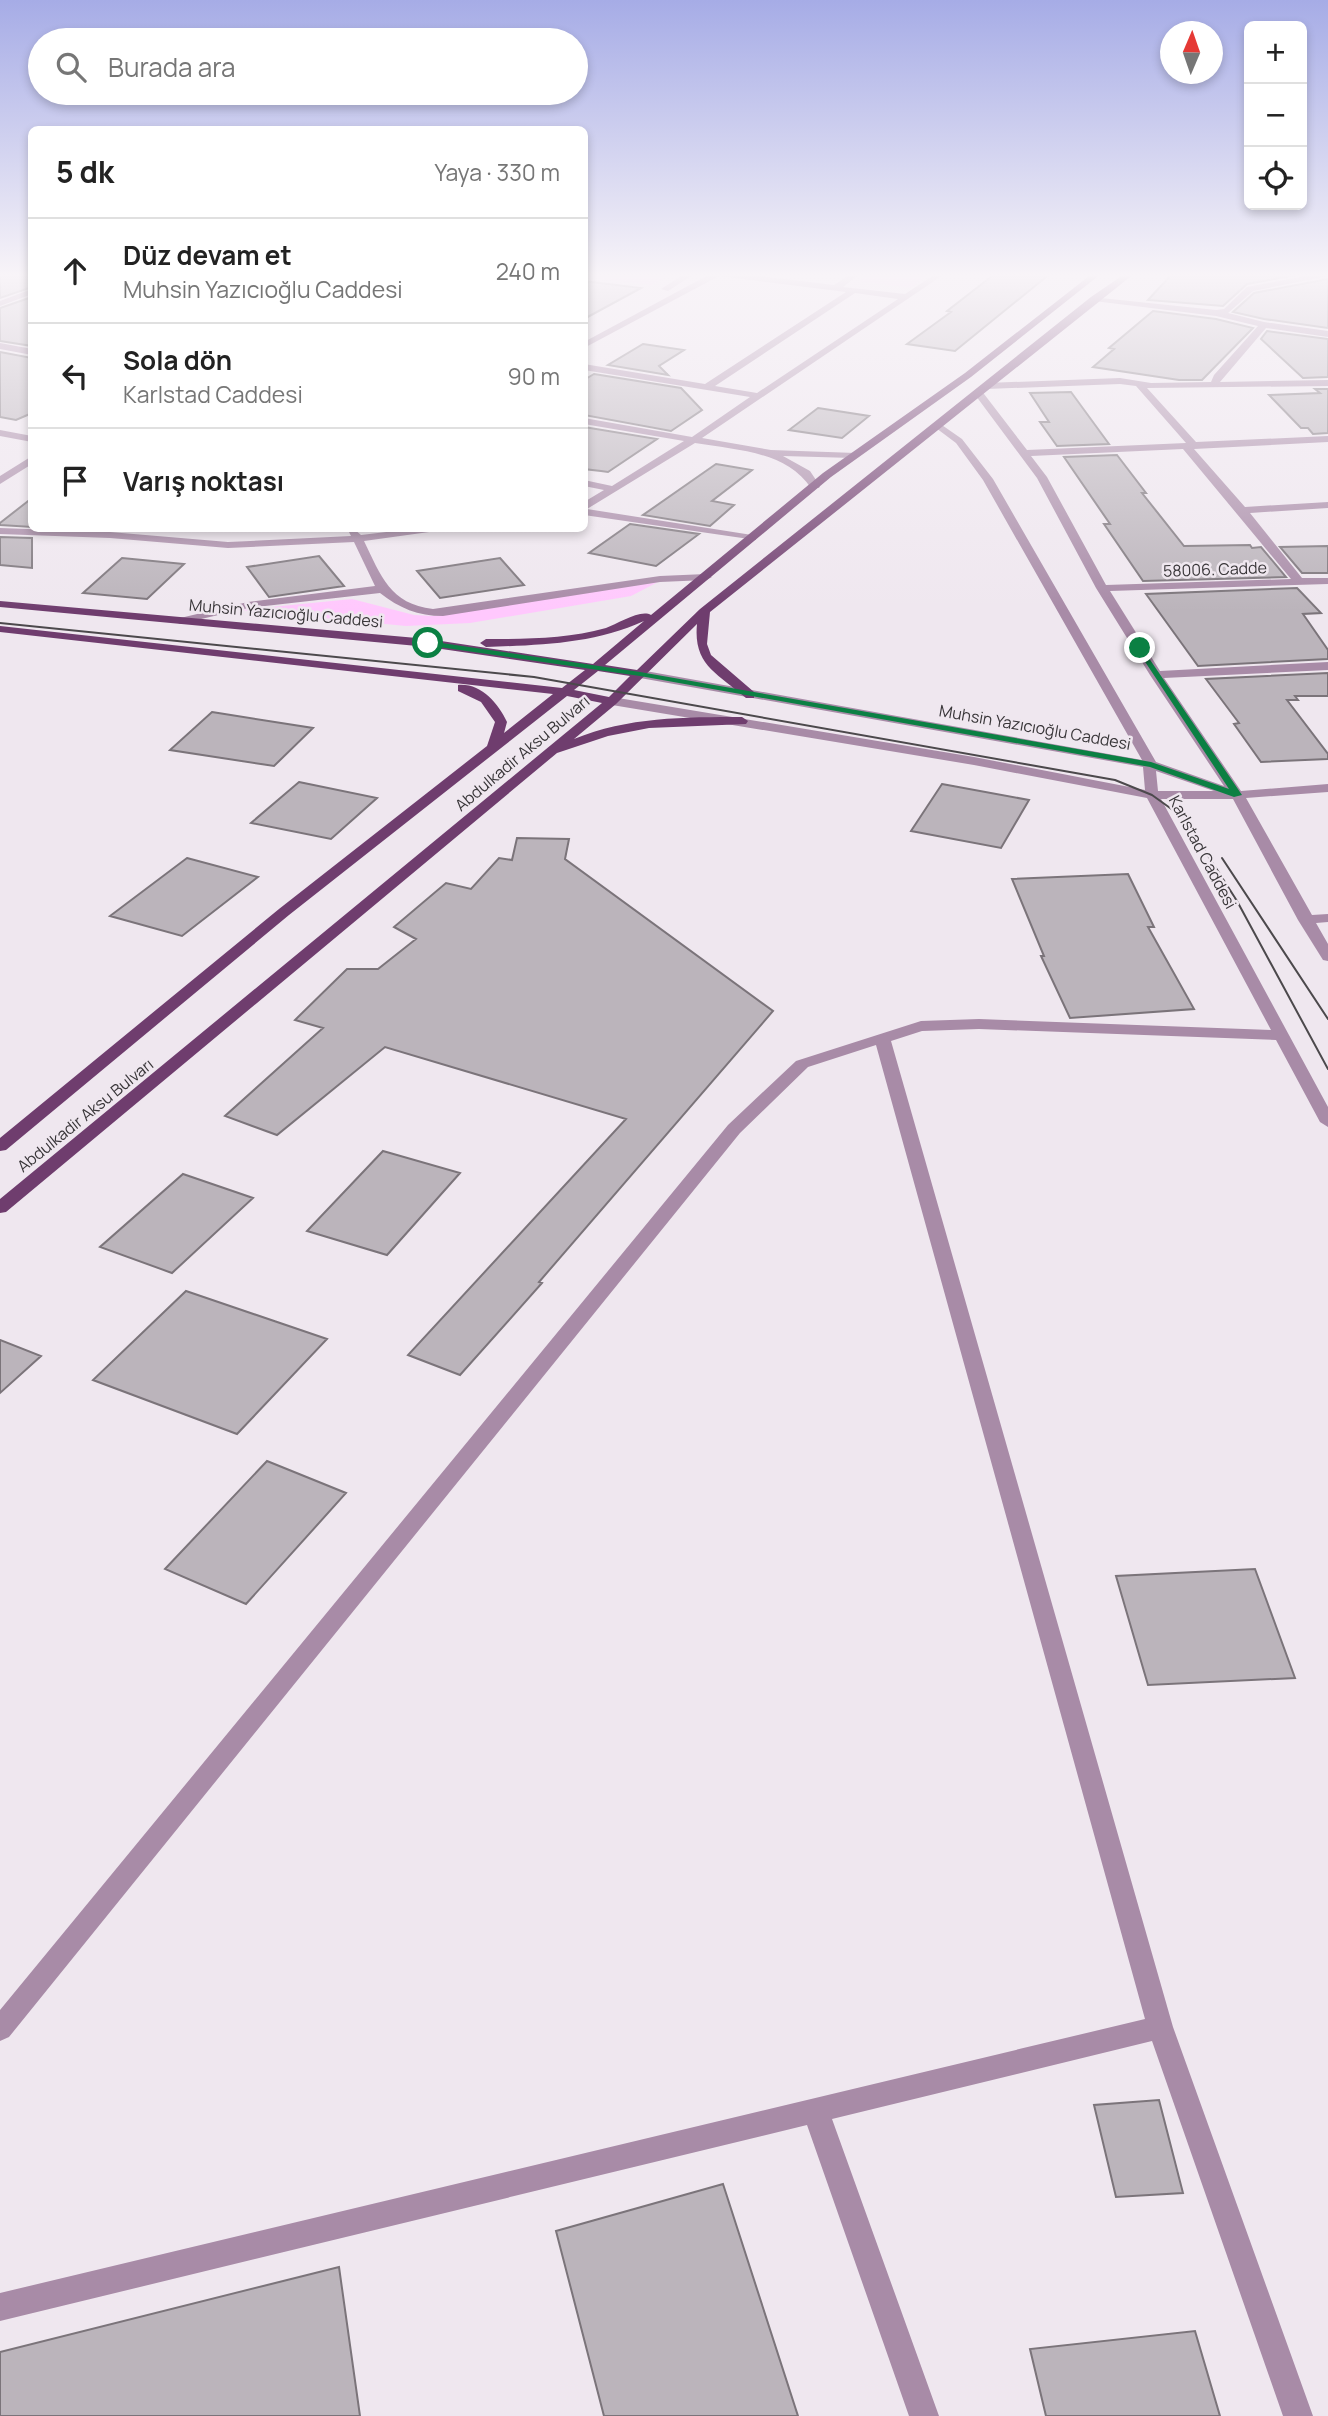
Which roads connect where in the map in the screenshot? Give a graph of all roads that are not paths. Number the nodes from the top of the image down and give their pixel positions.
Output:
1 (699, 386) edge
2 (773, 386) edge
3 (951, 386) edge
4 (986, 386) edge
5 (1054, 386) edge
6 (1140, 386) edge
7 (707, 387) joint
8 (982, 389) junction
9 (758, 396) junction
10 (588, 422) edge
11 (939, 426) junction
12 (0, 433) edge
13 (28, 438) edge
14 (1328, 439) edge
15 (693, 440) junction
16 (1190, 446) junction
17 (771, 453) junction
18 (1025, 453) junction
19 (853, 455) junction
20 (28, 461) edge
21 (0, 481) edge
22 (588, 484) edge
23 (815, 486) junction
24 (613, 489) junction
25 (1328, 505) edge
26 (588, 506) edge
27 (588, 510) edge
28 (1242, 510) junction
29 (0, 530) edge
30 (28, 530) edge
31 (113, 532) edge
32 (388, 532) edge
33 (355, 534) edge
34 (752, 538) junction
35 (706, 577) junction
36 (1328, 580) edge
37 (1299, 582) junction
38 (1102, 588) junction
39 (382, 589) junction
40 (677, 600) junction
41 (0, 604) edge
42 (704, 611) junction
43 (180, 621) junction
44 (0, 629) edge
45 (428, 643) junction
46 (1328, 666) edge
47 (596, 667) junction
48 (383, 672) junction
49 (640, 674) junction
50 (1156, 675) junction
51 (564, 692) junction
52 (750, 695) junction
53 (612, 701) junction
54 (743, 721) junction
55 (493, 748) junction
56 (535, 763) junction
57 (1151, 765) junction
58 (1328, 788) edge
59 (1152, 795) junction
60 (1237, 795) junction
61 (1328, 918) edge
62 (1305, 920) junction
63 (1328, 957) edge
64 (1280, 1035) junction
65 (882, 1038) junction
66 (1328, 1122) edge
67 (0, 1146) edge
68 (0, 1208) edge
69 (1160, 2027) junction
70 (0, 2029) edge
71 (815, 2110) junction
72 (0, 2307) edge
73 (924, 2416) edge
74 (1298, 2416) edge

1 - 7 street
2 - 9 street
3 - 19 main road, Abdulkadir Aksu Bulvarı
4 - 8 main road, Abdulkadir Aksu Bulvarı
5 - 8 street
6 - 16 street
7 - 9 street
8 - 11 main road, Abdulkadir Aksu Bulvarı
8 - 18 street
9 - 15 street
10 - 15 street
11 - 42 main road, Abdulkadir Aksu Bulvarı
11 - 57 street, Karlstad Caddesi
12 - 13 street
14 - 16 street
15 - 17 street
15 - 24 street
16 - 18 street
16 - 28 street
17 - 19 street
17 - 23 street
18 - 38 street
19 - 23 main road, Abdulkadir Aksu Bulvarı
20 - 21 street
22 - 24 street
23 - 34 main road, Abdulkadir Aksu Bulvarı
24 - 26 street
25 - 28 street
27 - 34 street
28 - 37 street
29 - 30 street
31 - 33 street
32 - 33 street
33 - 39 street
34 - 35 main road, Abdulkadir Aksu Bulvarı
35 - 39 street
35 - 40 main road, Abdulkadir Aksu Bulvarı
36 - 37 street, 58006. Cadde
37 - 38 street, 58006. Cadde
38 - 50 street
39 - 43 street
40 - 45 main road
40 - 47 main road, Abdulkadir Aksu Bulvarı
41 - 43 main road, Muhsin Yazıcıoğlu Caddesi
42 - 49 main road, Abdulkadir Aksu Bulvarı
42 - 52 main road
43 - 45 main road, Muhsin Yazıcıoğlu Caddesi
44 - 48 main road
45 - 47 main road, Muhsin Yazıcıoğlu Caddesi
46 - 50 street
47 - 49 main road, Muhsin Yazıcıoğlu Caddesi
47 - 51 main road, Abdulkadir Aksu Bulvarı
48 - 51 main road
48 - 55 main road
49 - 52 street, Muhsin Yazıcıoğlu Caddesi
49 - 53 main road, Abdulkadir Aksu Bulvarı
50 - 60 street
51 - 53 main road
51 - 55 main road, Abdulkadir Aksu Bulvarı
52 - 57 street, Muhsin Yazıcıoğlu Caddesi
53 - 54 street
53 - 56 main road, Abdulkadir Aksu Bulvarı
54 - 56 main road
54 - 59 street
55 - 67 main road, Abdulkadir Aksu Bulvarı
56 - 68 main road, Abdulkadir Aksu Bulvarı
57 - 59 street, Karlstad Caddesi
57 - 60 street, Muhsin Yazıcıoğlu Caddesi
58 - 60 street
59 - 60 street
59 - 64 street, Karlstad Caddesi
60 - 62 street
61 - 62 street
62 - 63 street
64 - 65 street
64 - 66 street, Karlstad Caddesi
65 - 69 street
65 - 70 street
69 - 71 street
69 - 74 street
71 - 72 street
71 - 73 street

